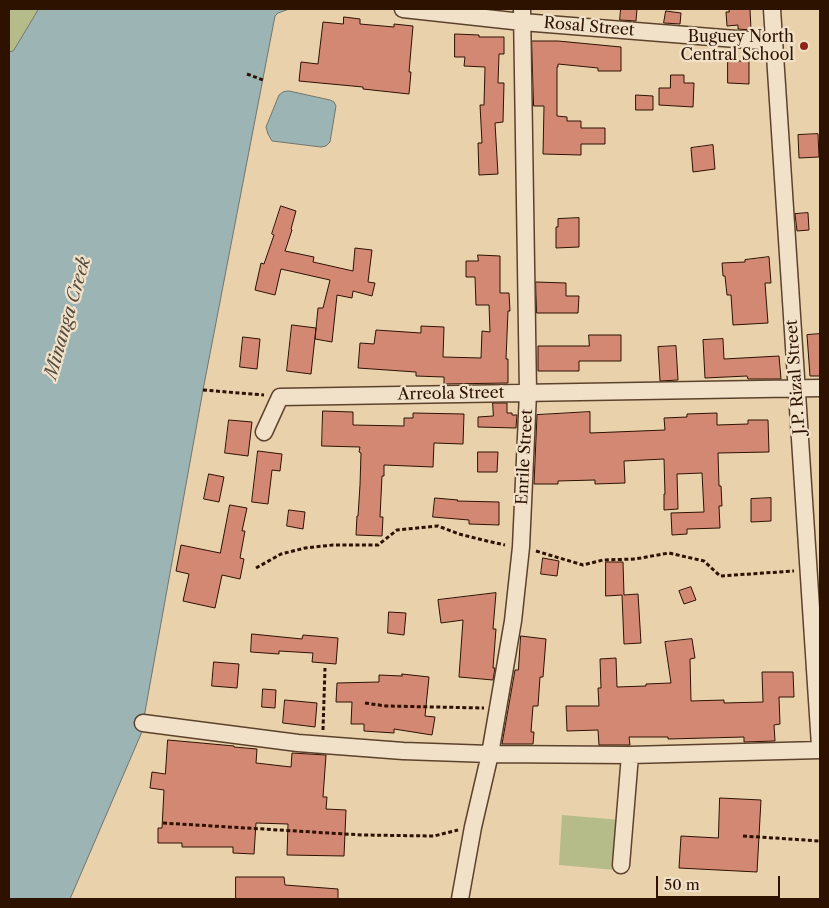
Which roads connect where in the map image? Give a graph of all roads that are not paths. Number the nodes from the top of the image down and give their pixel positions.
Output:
1 (403, 9) edge
2 (772, 9) edge
3 (522, 15) edge
4 (774, 42) junction
5 (820, 388) edge
6 (797, 389) junction
7 (528, 394) junction
8 (264, 432) dead end
9 (143, 724) dead end
10 (820, 746) edge
11 (820, 750) edge
12 (490, 754) junction
13 (630, 755) junction
14 (622, 865) dead end
15 (460, 899) edge

1 - 3 street, Rosal Street
2 - 4 street, J.P. Rizal Street
3 - 4 street, Rosal Street
3 - 7 street, Enrile Street
4 - 6 street, J.P. Rizal Street
5 - 6 street, Arreola Street
6 - 7 street, Arreola Street
6 - 10 street, J.P. Rizal Street
7 - 8 street, Arreola Street
7 - 12 street, Enrile Street
9 - 12 street
11 - 13 street
12 - 13 street
12 - 15 street, Enrile Street
13 - 14 street

